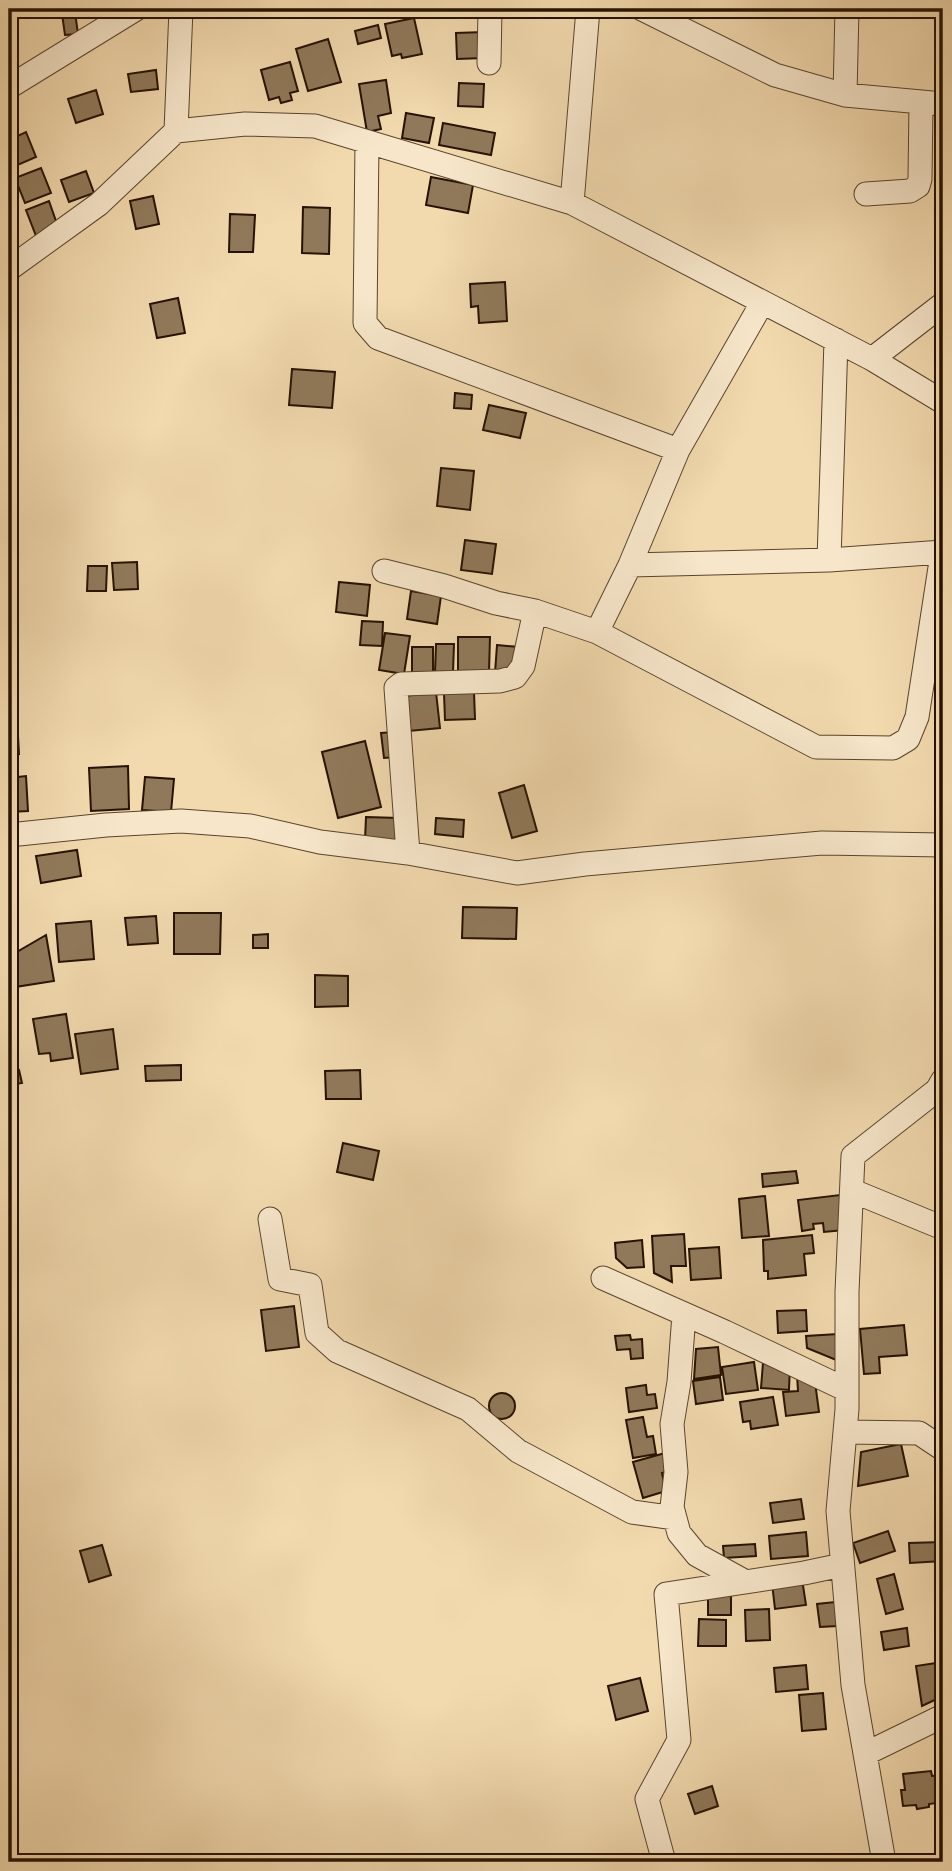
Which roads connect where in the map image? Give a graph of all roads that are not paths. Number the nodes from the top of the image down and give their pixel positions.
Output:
1 (136, 9) edge
2 (181, 9) edge
3 (490, 9) edge
4 (588, 9) edge
5 (642, 9) edge
6 (847, 9) edge
7 (489, 63) dead end
8 (9, 87) edge
9 (845, 95) junction
10 (932, 103) edge
11 (176, 131) junction
12 (367, 142) junction
13 (866, 194) dead end
14 (572, 204) junction
15 (9, 269) edge
16 (762, 303) junction
17 (943, 304) edge
18 (835, 340) junction
19 (872, 359) junction
20 (943, 402) edge
21 (678, 450) junction
22 (943, 550) edge
23 (829, 560) junction
24 (630, 565) junction
25 (384, 571) dead end
26 (535, 611) junction
27 (597, 632) junction
28 (9, 835) edge
29 (943, 845) edge
30 (408, 853) junction
31 (943, 1080) edge
32 (853, 1191) junction
33 (270, 1219) dead end
34 (943, 1228) edge
35 (603, 1278) dead end
36 (684, 1314) junction
37 (847, 1390) junction
38 (845, 1432) junction
39 (943, 1449) edge
40 (675, 1518) junction
41 (842, 1565) junction
42 (744, 1581) junction
43 (943, 1717) edge
44 (865, 1755) junction
45 (664, 1862) edge
46 (884, 1862) edge

1 - 8 street
2 - 11 street
3 - 7 street
4 - 14 street
5 - 9 street
6 - 9 street
9 - 10 street
10 - 13 street
11 - 12 street
11 - 15 street
12 - 14 street
12 - 21 street
14 - 16 street
16 - 18 street
16 - 21 street
17 - 19 street
18 - 19 street
18 - 23 street
19 - 20 street
21 - 24 street
22 - 23 street
22 - 27 street
23 - 24 street
24 - 27 street
25 - 26 street
26 - 27 street
26 - 30 street
28 - 30 street
29 - 30 street
31 - 32 street
32 - 34 street
32 - 37 street
33 - 40 street
35 - 36 street
36 - 37 street
36 - 40 street
37 - 38 street
38 - 39 street
38 - 41 street
40 - 42 street
41 - 42 street
41 - 44 street
42 - 45 street
43 - 44 street
44 - 46 street

